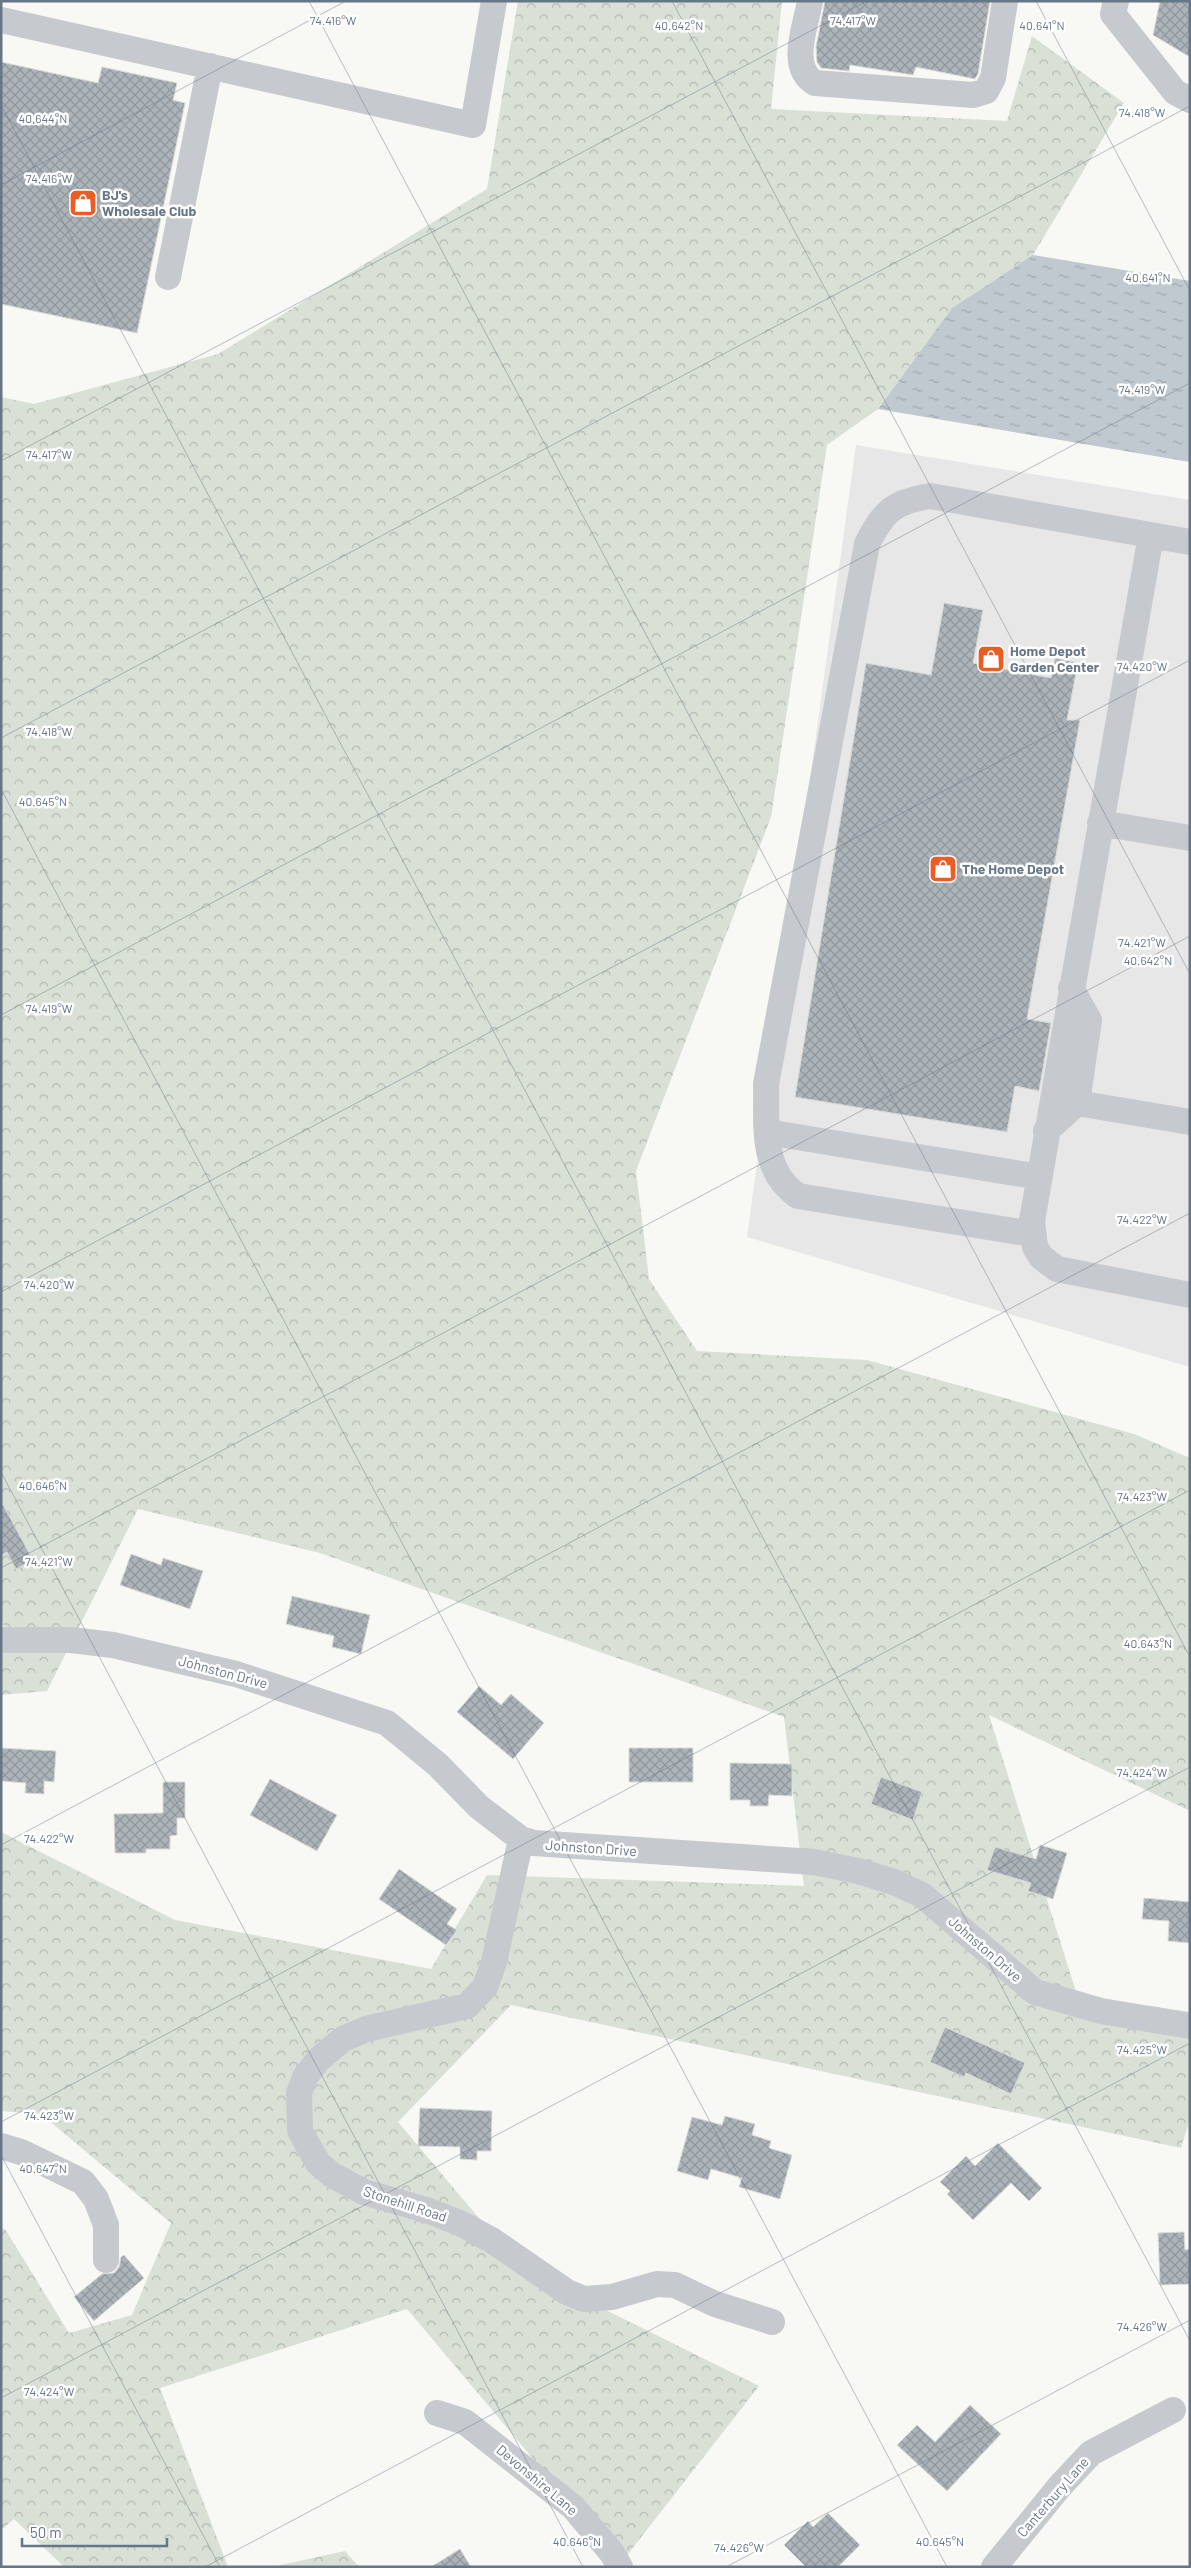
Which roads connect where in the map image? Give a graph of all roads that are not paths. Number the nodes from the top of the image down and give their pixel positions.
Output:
1 (494, 1) edge
2 (810, 1) edge
3 (1005, 1) edge
4 (1116, 1) edge
5 (1, 20) edge
6 (210, 66) junction
7 (1190, 100) edge
8 (168, 277) dead end
9 (1151, 535) junction
10 (1190, 542) edge
11 (1100, 823) junction
12 (1190, 838) edge
13 (1071, 988) junction
14 (1077, 1103) junction
15 (1190, 1122) edge
16 (1046, 1131) junction
17 (768, 1132) junction
18 (1039, 1177) junction
19 (1032, 1234) junction
20 (1190, 1295) edge
21 (1, 1640) edge
22 (521, 1839) junction
23 (1190, 2026) edge
24 (1, 2146) edge
25 (106, 2260) dead end
26 (772, 2322) dead end
27 (1173, 2410) dead end
28 (438, 2413) dead end
29 (620, 2567) edge
30 (994, 2567) edge

1 - 6 street
2 - 3 street
4 - 7 street
5 - 6 street
6 - 8 street
9 - 10 street
9 - 11 street
9 - 17 street
11 - 12 street
11 - 13 street
13 - 14 street
13 - 16 street
14 - 15 street
14 - 16 street
16 - 18 street
17 - 18 street
17 - 19 street
18 - 19 street
19 - 20 street
21 - 22 street, Johnston Drive
22 - 23 street, Johnston Drive
22 - 26 street, Stonehill Road
24 - 25 street
27 - 30 street, Canterbury Lane
28 - 29 street, Devonshire Lane

